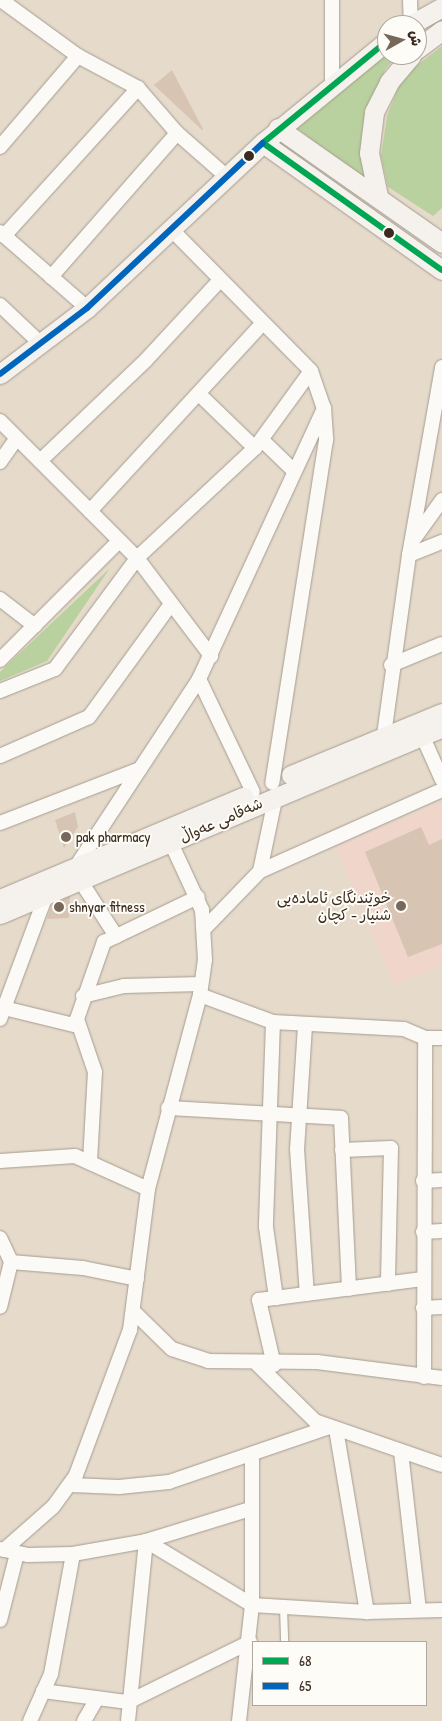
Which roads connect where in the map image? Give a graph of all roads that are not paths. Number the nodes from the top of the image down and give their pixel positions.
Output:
1 (1, 0) edge
2 (332, 0) edge
3 (410, 0) edge
4 (442, 6) edge
5 (410, 15) edge
6 (427, 15) edge
7 (437, 33) edge
8 (427, 41) edge
9 (377, 48) edge
10 (78, 56) junction
11 (403, 65) edge
12 (332, 82) junction
13 (138, 88) junction
14 (278, 128) junction
15 (177, 134) junction
16 (263, 144) junction
17 (0, 147) edge
18 (312, 153) junction
19 (298, 170) junction
20 (226, 176) junction
21 (378, 196) junction
22 (171, 229) junction
23 (2, 234) edge
24 (439, 235) edge
25 (442, 270) edge
26 (51, 277) junction
27 (220, 280) junction
28 (0, 305) edge
29 (87, 308) junction
30 (262, 324) junction
31 (39, 342) junction
32 (442, 367) edge
33 (311, 371) junction
34 (0, 374) edge
35 (199, 394) junction
36 (324, 408) junction
37 (0, 421) edge
38 (17, 438) junction
39 (258, 444) junction
40 (40, 461) junction
41 (0, 462) edge
42 (294, 471) junction
43 (442, 500) edge
44 (90, 511) junction
45 (119, 541) junction
46 (442, 542) edge
47 (410, 548) junction
48 (137, 558) junction
49 (0, 598) edge
50 (171, 604) junction
51 (35, 626) junction
52 (442, 644) edge
53 (211, 656) junction
54 (0, 660) edge
55 (391, 665) junction
56 (199, 679) junction
57 (0, 691) edge
58 (442, 713) edge
59 (442, 727) edge
60 (384, 735) junction
61 (422, 735) junction
62 (0, 756) edge
63 (140, 769) junction
64 (442, 780) edge
65 (274, 789) junction
66 (442, 790) edge
67 (253, 792) junction
68 (0, 823) edge
69 (171, 843) junction
70 (260, 871) junction
71 (78, 872) junction
72 (49, 885) junction
73 (198, 897) junction
74 (0, 900) edge
75 (0, 914) edge
76 (206, 927) junction
77 (116, 936) junction
78 (6, 988) edge
79 (201, 990) junction
80 (83, 996) junction
81 (2, 1013) edge
82 (273, 1022) junction
83 (78, 1026) junction
84 (305, 1026) junction
85 (425, 1038) junction
86 (442, 1038) edge
87 (168, 1108) junction
88 (269, 1114) junction
89 (298, 1116) junction
90 (342, 1150) junction
91 (0, 1161) edge
92 (90, 1161) junction
93 (442, 1180) edge
94 (423, 1181) junction
95 (148, 1189) junction
96 (442, 1231) edge
97 (423, 1232) junction
98 (0, 1238) edge
99 (11, 1262) junction
100 (137, 1279) junction
101 (423, 1279) junction
102 (388, 1284) junction
103 (349, 1288) junction
104 (307, 1294) junction
105 (276, 1298) junction
106 (0, 1307) edge
107 (442, 1307) edge
108 (423, 1308) junction
109 (133, 1311) junction
110 (258, 1365) junction
111 (274, 1365) junction
112 (424, 1377) junction
113 (442, 1378) edge
114 (333, 1428) junction
115 (401, 1452) junction
116 (252, 1455) junction
117 (442, 1464) edge
118 (71, 1484) junction
119 (250, 1509) junction
120 (146, 1541) junction
121 (7, 1551) edge
122 (73, 1554) junction
123 (252, 1605) junction
124 (284, 1607) junction
125 (419, 1610) junction
126 (442, 1610) edge
127 (367, 1612) junction
128 (0, 1620) edge
129 (284, 1641) edge
130 (250, 1642) junction
131 (43, 1691) junction
132 (96, 1700) junction
133 (128, 1702) junction
134 (30, 1721) edge
135 (84, 1721) edge
136 (128, 1721) edge
137 (239, 1721) edge

1 - 10 street
2 - 12 street
3 - 5 street
4 - 6 main road
7 - 8 main road
9 - 12 main road
10 - 13 street
10 - 17 street
11 - 21 main road
12 - 14 main road
13 - 15 street
13 - 23 street
14 - 16 main road
14 - 18 main road
15 - 20 street
15 - 26 street
16 - 19 main road
16 - 20 main road
18 - 19 main road
18 - 21 main road
19 - 25 main road
20 - 22 main road
21 - 24 main road
22 - 27 street
22 - 29 main road
23 - 26 street
26 - 29 street
27 - 30 street
27 - 40 street
28 - 31 street
29 - 31 main road
30 - 33 street
30 - 35 street
31 - 34 main road
32 - 47 street
33 - 36 street
33 - 39 street
35 - 39 street
35 - 44 street
36 - 42 street
36 - 65 street
37 - 38 street
38 - 40 street
38 - 41 street
39 - 42 street
39 - 48 street
40 - 44 street
42 - 53 street
43 - 47 street
44 - 45 street
45 - 48 street
45 - 51 street
46 - 47 street
47 - 55 street
48 - 50 street
48 - 57 street
49 - 51 street
50 - 53 street
50 - 62 street
51 - 54 street
52 - 55 street
53 - 56 street
55 - 60 street
56 - 63 street
56 - 67 street
58 - 60 main road, شەقامی عەواڵ
59 - 61 main road, شەقامی عەواڵ
60 - 65 main road, شەقامی عەواڵ
61 - 64 street
61 - 65 main road, شەقامی عەواڵ
63 - 68 street
63 - 71 street
65 - 67 main road, شەقامی عەواڵ
65 - 69 main road, شەقامی عەواڵ
65 - 70 street
66 - 70 street
67 - 71 main road, شەقامی عەواڵ
69 - 71 main road, شەقامی عەواڵ
69 - 73 street
70 - 76 street
71 - 72 main road, شەقامی عەواڵ
71 - 77 street
72 - 74 main road, شەقامی عەواڵ
72 - 75 main road, شەقامی عەواڵ
72 - 78 street
73 - 76 street
73 - 77 street
76 - 79 street
77 - 80 street
78 - 81 street
79 - 80 street
79 - 82 street
79 - 87 street
80 - 83 street
81 - 83 street
82 - 84 street
82 - 88 street
83 - 92 street
84 - 85 street
84 - 89 street
85 - 86 street
85 - 94 street
87 - 88 street
87 - 95 street
88 - 89 street
88 - 105 street
89 - 90 street
89 - 104 street
90 - 102 street
90 - 103 street
91 - 92 street
92 - 95 street
93 - 94 street
94 - 97 street
95 - 100 street
96 - 97 street
97 - 101 street
98 - 99 street
99 - 100 street
99 - 106 street
100 - 109 street
101 - 102 street
101 - 108 street
102 - 103 street
103 - 104 street
104 - 105 street
105 - 111 street
107 - 108 street
108 - 112 street
109 - 110 street
109 - 118 street
110 - 111 street
110 - 114 street
111 - 112 street
112 - 113 street
114 - 115 street
114 - 116 street
114 - 127 street
115 - 117 street
115 - 125 street
116 - 118 street
116 - 119 street
118 - 121 street
119 - 120 street
119 - 123 street
120 - 122 street
120 - 123 street
120 - 133 street
121 - 122 street
121 - 128 street
122 - 131 street
123 - 124 street
123 - 130 street
124 - 127 street
124 - 129 lane
125 - 126 street
125 - 127 street
130 - 133 street
130 - 137 street
131 - 132 street
131 - 134 street
132 - 133 street
132 - 135 street
133 - 136 street

